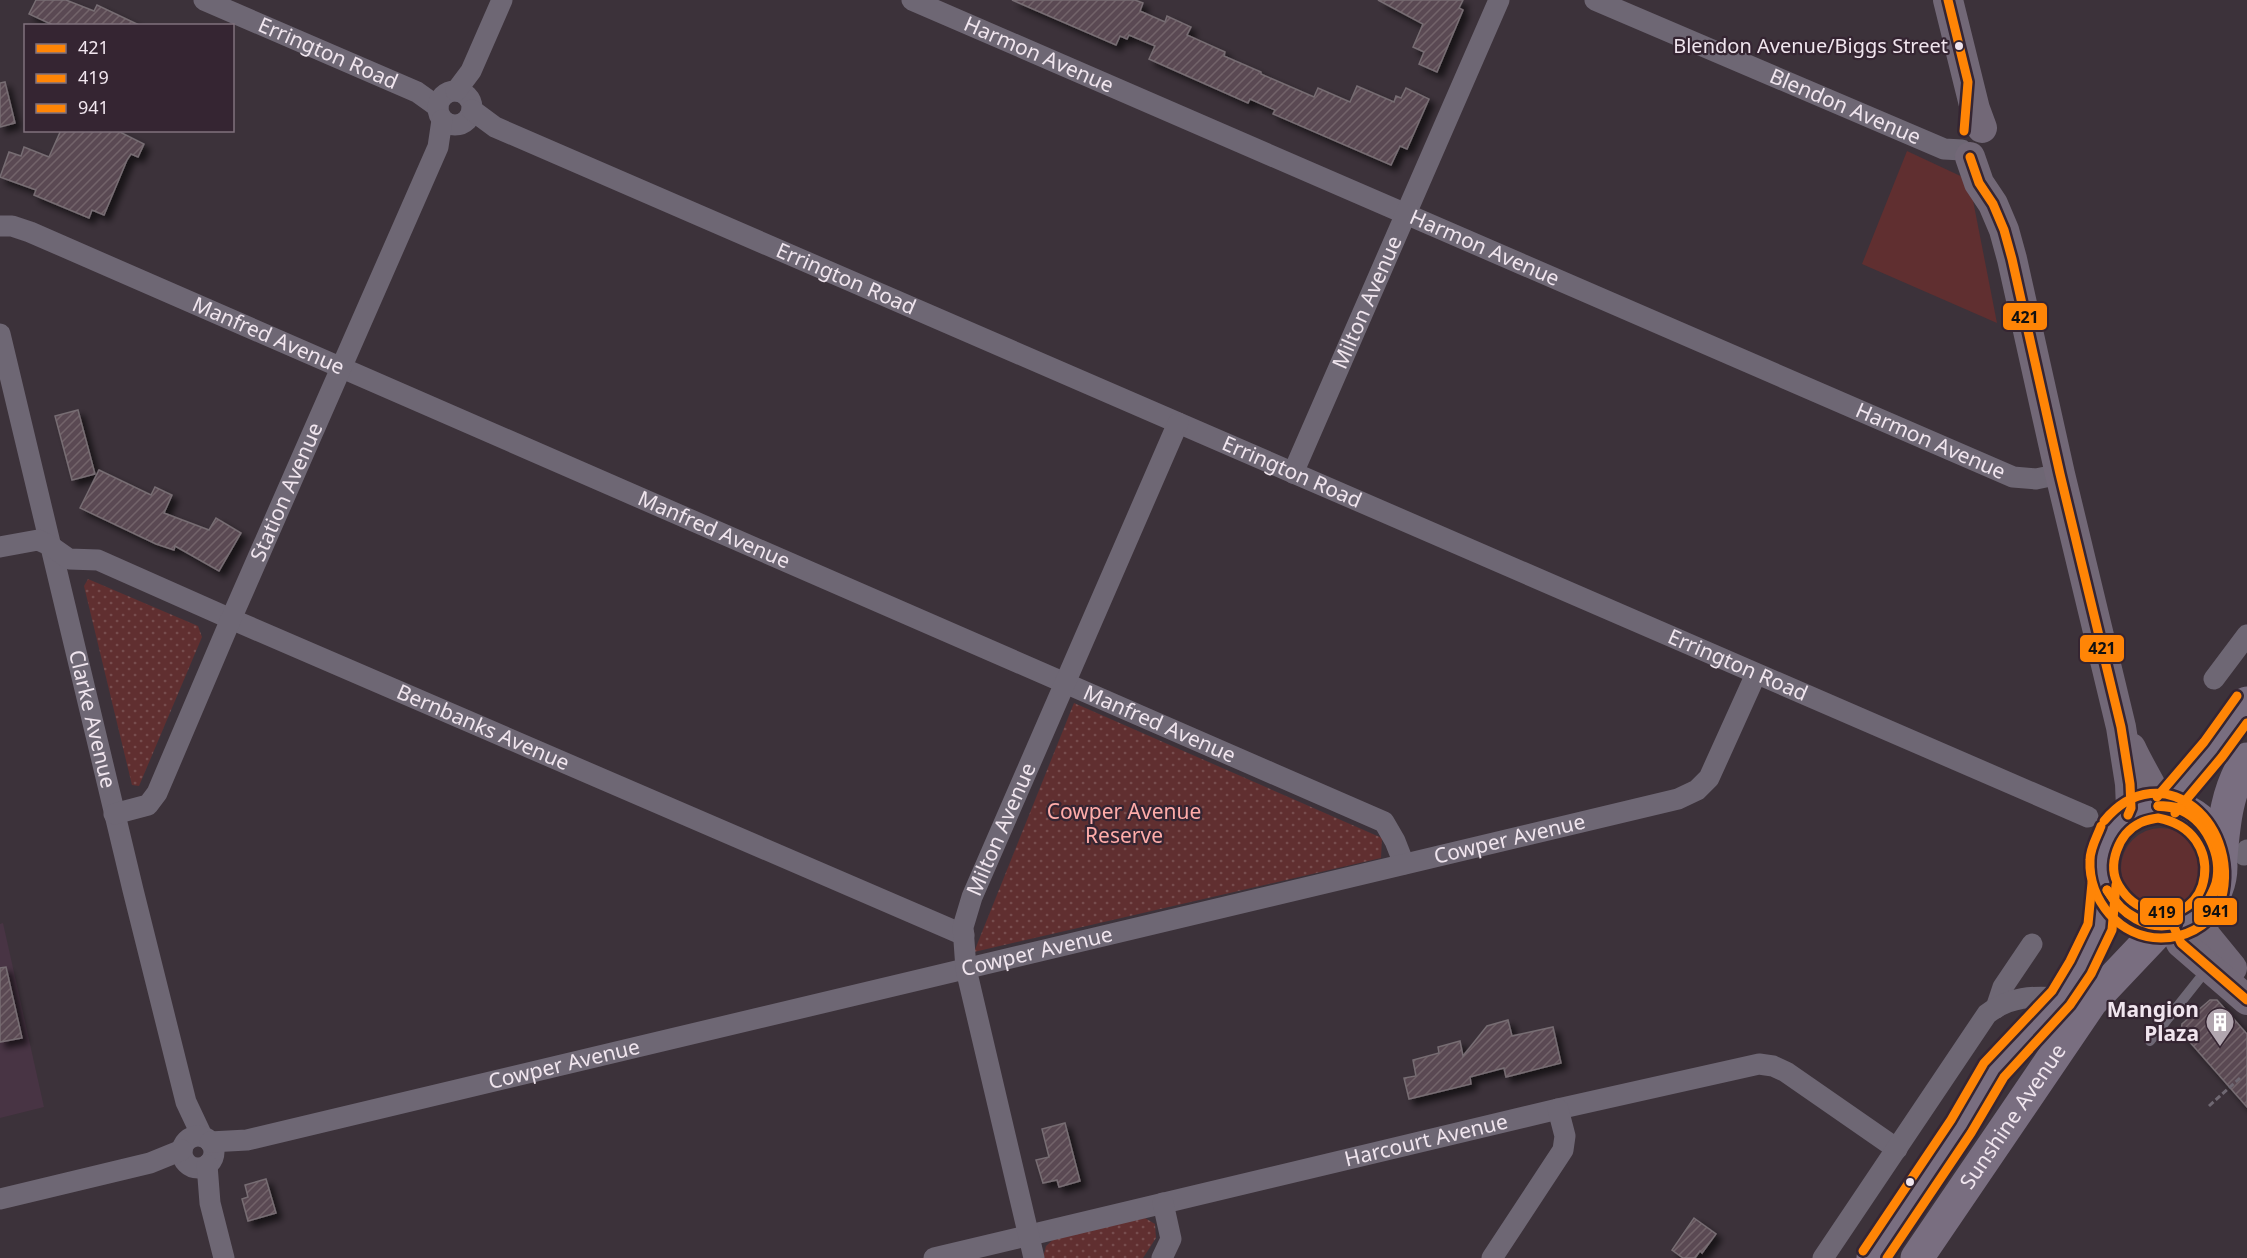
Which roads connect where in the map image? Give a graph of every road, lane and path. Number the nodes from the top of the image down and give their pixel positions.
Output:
1 (204, 0) edge
2 (502, 0) edge
3 (912, 0) edge
4 (1499, 0) edge
5 (1595, 0) edge
6 (1948, 0) edge
7 (455, 109) junction
8 (1971, 143) junction
9 (1406, 214) junction
10 (0, 226) edge
11 (0, 334) edge
12 (341, 368) junction
13 (1178, 423) junction
14 (1293, 473) junction
15 (2060, 474) junction
16 (49, 545) junction
17 (0, 547) edge
18 (231, 619) junction
19 (2247, 635) edge
20 (1755, 674) junction
21 (2214, 679) dead end
22 (1064, 682) junction
23 (2247, 703) edge
24 (2121, 727) junction
25 (2242, 776) edge
26 (2163, 805) junction
27 (114, 814) junction
28 (2128, 815) junction
29 (2088, 817) dead end
30 (2237, 854) edge
31 (1404, 864) junction
32 (2104, 884) junction
33 (2178, 921) junction
34 (964, 935) junction
35 (2032, 944) dead end
36 (2209, 966) junction
37 (966, 969) junction
38 (2247, 985) edge
39 (2061, 998) junction
40 (2247, 1000) edge
41 (1996, 1008) junction
42 (2151, 1041) dead end
43 (2240, 1078) dead end
44 (2209, 1106) dead end
45 (1558, 1109) junction
46 (1897, 1149) junction
47 (198, 1152) junction
48 (0, 1199) edge
49 (1163, 1203) junction
50 (1029, 1235) junction
51 (224, 1258) edge
52 (934, 1258) edge
53 (1034, 1258) edge
54 (1162, 1258) edge
55 (1492, 1258) edge
56 (1823, 1258) edge
57 (1873, 1258) edge
58 (1917, 1258) edge

1 - 7 street, Errington Road
2 - 7 street, Station Avenue
3 - 9 street, Harmon Avenue
4 - 9 street, Milton Avenue
5 - 8 street, Blendon Avenue
6 - 8 street
7 - 12 street, Station Avenue
7 - 13 street, Errington Road
8 - 15 street
9 - 14 street, Milton Avenue
9 - 15 street, Harmon Avenue
10 - 12 street, Manfred Avenue
11 - 16 street, Clarke Avenue
12 - 18 street, Station Avenue
12 - 22 street, Manfred Avenue
13 - 14 street, Errington Road
13 - 22 street, Milton Avenue
14 - 20 street, Errington Road
15 - 24 street
16 - 17 street, Bernbanks Avenue
16 - 18 street, Bernbanks Avenue
16 - 27 street, Clarke Avenue
18 - 27 street, Station Avenue
18 - 34 street, Bernbanks Avenue
19 - 21 street
20 - 29 street, Errington Road
20 - 31 street, Cowper Avenue
22 - 31 street, Manfred Avenue
22 - 34 street, Milton Avenue
23 - 26 main road
24 - 26 street
24 - 28 street
25 - 30 main road
26 - 28 main road
26 - 30 main road
27 - 47 street, Clarke Avenue
28 - 32 main road
30 - 33 main road
31 - 37 street, Cowper Avenue
32 - 33 main road
32 - 39 main road, Sunshine Avenue
33 - 36 street
33 - 38 street
33 - 58 main road, Sunshine Avenue
34 - 37 street, Milton Avenue
35 - 41 street
36 - 40 street
36 - 42 lane
37 - 47 street, Cowper Avenue
37 - 50 street, Milton Avenue
39 - 41 street
39 - 57 main road, Sunshine Avenue
41 - 46 street
43 - 44 path
45 - 46 street, Harcourt Avenue
45 - 49 street, Harcourt Avenue
45 - 55 street
46 - 56 street
47 - 48 street, Cowper Avenue
47 - 51 street, Clarke Avenue
49 - 50 street, Harcourt Avenue
49 - 54 street
50 - 52 street, Harcourt Avenue
50 - 53 street, Milton Avenue

